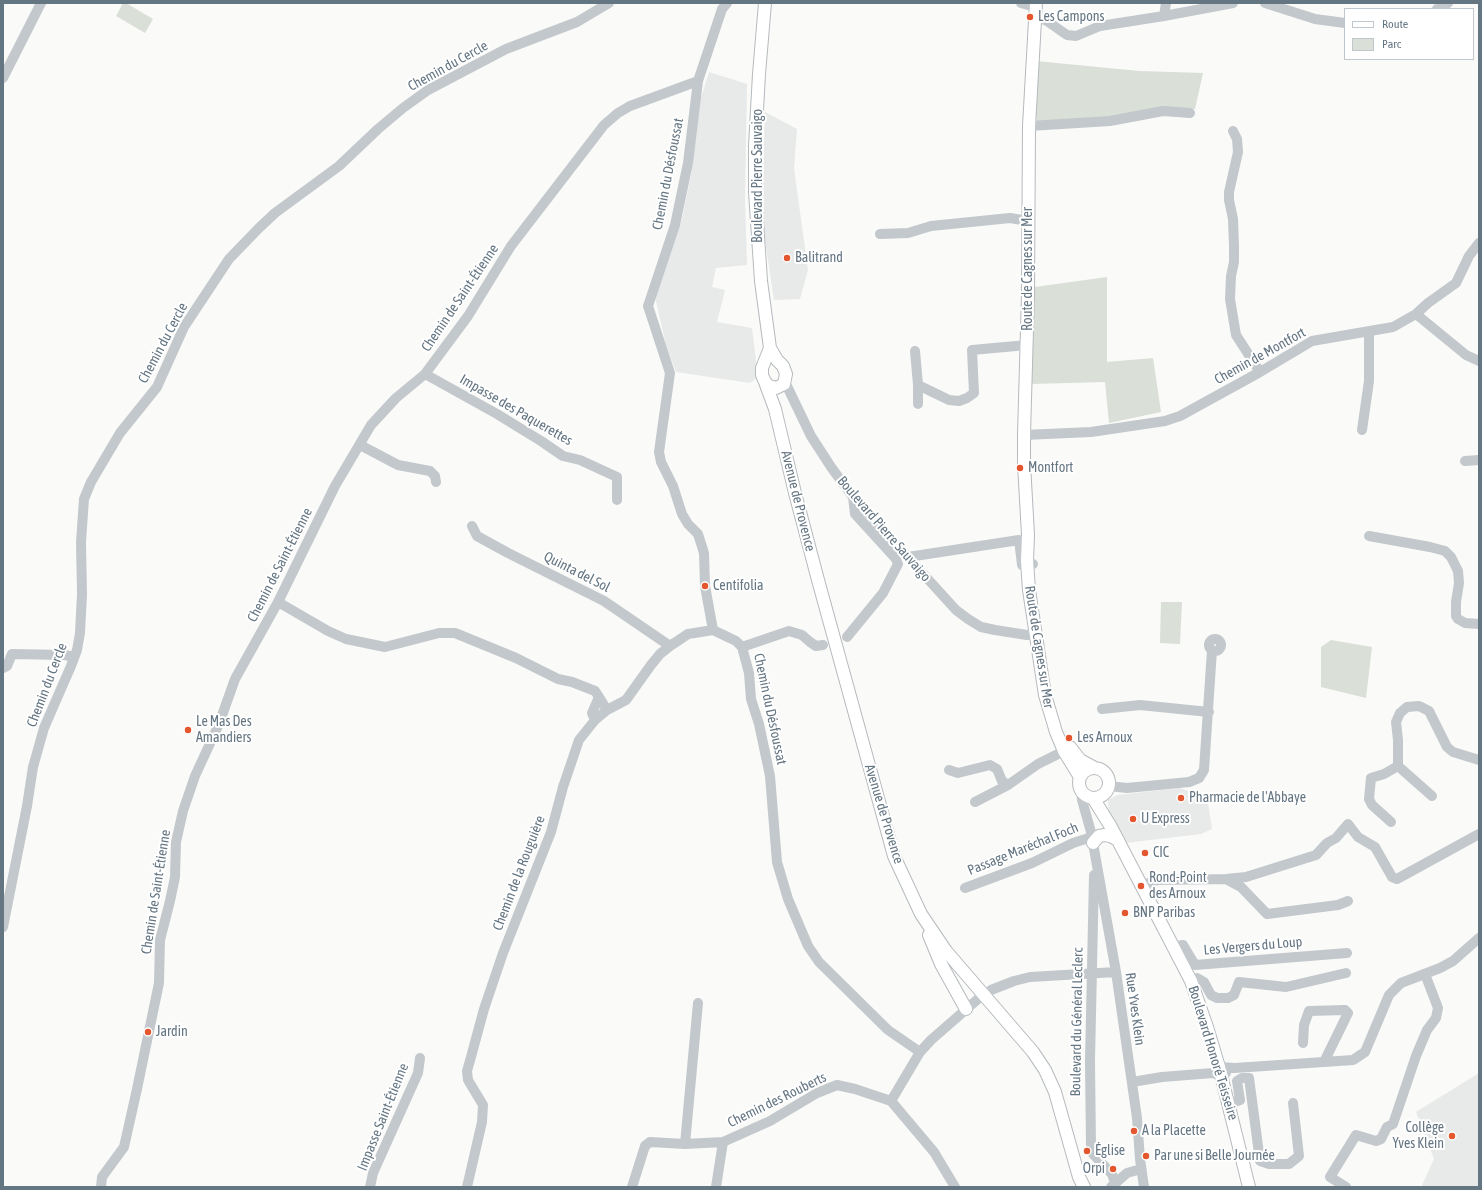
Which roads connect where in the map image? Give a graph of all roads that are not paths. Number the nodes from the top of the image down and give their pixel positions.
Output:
1 (42, 3) edge
2 (609, 3) edge
3 (727, 3) edge
4 (766, 3) edge
5 (1021, 3) edge
6 (1166, 3) edge
7 (1233, 3) edge
8 (1266, 3) edge
9 (1035, 9) edge
10 (1164, 16) junction
11 (1344, 24) edge
12 (14, 56) junction
13 (3, 66) edge
14 (3, 78) edge
15 (698, 81) junction
16 (1190, 113) dead end
17 (1029, 126) junction
18 (1233, 131) dead end
19 (1028, 221) junction
20 (880, 234) dead end
21 (1479, 243) edge
22 (1416, 314) junction
23 (1368, 331) junction
24 (1027, 345) junction
25 (915, 351) dead end
26 (771, 361) junction
27 (1479, 361) edge
28 (1260, 372) junction
29 (425, 374) junction
30 (765, 382) junction
31 (918, 385) junction
32 (783, 387) junction
33 (918, 404) dead end
34 (775, 409) junction
35 (1362, 430) dead end
36 (1024, 435) junction
37 (360, 445) junction
38 (1479, 460) edge
39 (1465, 461) dead end
40 (436, 482) dead end
41 (853, 497) junction
42 (617, 500) dead end
43 (472, 526) dead end
44 (1369, 536) dead end
45 (908, 557) junction
46 (1030, 565) junction
47 (1037, 588) junction
48 (278, 602) junction
49 (1479, 624) edge
50 (1036, 629) junction
51 (713, 630) junction
52 (847, 637) dead end
53 (823, 645) dead end
54 (670, 646) junction
55 (742, 647) junction
56 (1212, 650) dead end
57 (74, 657) junction
58 (3, 668) edge
59 (599, 697) junction
60 (1102, 709) dead end
61 (608, 710) junction
62 (1209, 712) junction
63 (1056, 714) junction
64 (595, 720) junction
65 (1064, 751) junction
66 (1479, 760) edge
67 (1398, 766) junction
68 (1092, 767) junction
69 (949, 770) dead end
70 (1080, 777) junction
71 (1008, 785) junction
72 (1081, 790) junction
73 (1102, 793) junction
74 (1432, 796) dead end
75 (974, 802) dead end
76 (1087, 813) junction
77 (1392, 822) dead end
78 (1479, 834) edge
79 (1118, 840) junction
80 (1093, 844) junction
81 (1226, 879) junction
82 (1141, 886) junction
83 (965, 888) dead end
84 (1098, 898) junction
85 (1348, 901) dead end
86 (920, 914) junction
87 (3, 927) edge
88 (1479, 938) edge
89 (1172, 946) junction
90 (1347, 953) dead end
91 (1116, 972) junction
92 (1346, 973) dead end
93 (1092, 974) junction
94 (1425, 974) junction
95 (1190, 981) junction
96 (991, 990) dead end
97 (978, 999) dead end
98 (698, 1003) dead end
99 (966, 1008) junction
100 (1303, 1043) dead end
101 (920, 1052) junction
102 (420, 1058) dead end
103 (1324, 1062) junction
104 (1220, 1071) junction
105 (1132, 1082) junction
106 (891, 1100) junction
107 (1229, 1104) junction
108 (1293, 1104) dead end
109 (723, 1142) junction
110 (685, 1144) junction
111 (1141, 1169) junction
112 (1081, 1184) edge
113 (1113, 1185) edge
114 (101, 1187) edge
115 (370, 1187) edge
116 (467, 1187) edge
117 (632, 1187) edge
118 (716, 1187) edge
119 (955, 1187) edge
120 (1144, 1187) edge
121 (1249, 1187) edge
122 (1346, 1187) edge

1 - 12 street
2 - 57 street, Chemin du Cercle
3 - 15 street, Chemin du Désfoussat
4 - 26 main road, Boulevard Pierre Sauvaigo
5 - 9 street
6 - 10 street
7 - 10 street
8 - 11 street
9 - 10 street
9 - 17 main road, Route de Cagnes sur Mer
12 - 13 street
12 - 14 street
15 - 29 street, Chemin de Saint-Étienne
15 - 51 street, Chemin du Désfoussat
16 - 17 street
17 - 19 main road, Route de Cagnes sur Mer
18 - 28 street
19 - 20 street
19 - 24 main road, Route de Cagnes sur Mer
21 - 22 street, Chemin de Montfort
22 - 23 street, Chemin de Montfort
22 - 27 street
23 - 28 street, Chemin de Montfort
23 - 35 street
24 - 31 street
24 - 36 main road, Route de Cagnes sur Mer
25 - 31 street
26 - 30 main road
26 - 32 main road
28 - 36 street, Chemin de Montfort
29 - 37 street, Chemin de Saint-Étienne
29 - 42 street, Impasse des Paquerettes
30 - 32 main road
30 - 34 main road, Avenue de Provence
31 - 33 street
32 - 34 main road, Avenue de Provence
32 - 41 street, Boulevard Pierre Sauvaigo
34 - 86 main road, Avenue de Provence
36 - 46 main road, Route de Cagnes sur Mer
37 - 40 street
37 - 48 street, Chemin de Saint-Étienne
38 - 39 street
41 - 45 street, Boulevard Pierre Sauvaigo
41 - 52 street
43 - 54 street, Quinta del Sol
44 - 49 street
45 - 46 street
45 - 50 street, Boulevard Pierre Sauvaigo
46 - 47 main road, Route de Cagnes sur Mer
46 - 50 main road, Route de Cagnes sur Mer
47 - 50 main road
47 - 63 main road, Route de Cagnes sur Mer
48 - 59 street
48 - 114 street, Chemin de Saint-Étienne
50 - 63 street
50 - 65 main road, Route de Cagnes sur Mer
51 - 54 street, Chemin de la Rouguière
51 - 55 street, Chemin du Désfoussat
53 - 55 street
54 - 61 street, Chemin de la Rouguière
55 - 101 street, Chemin du Désfoussat
56 - 62 street
57 - 58 street
57 - 87 street, Chemin du Cercle
59 - 61 street
59 - 64 street
60 - 62 street
61 - 64 street, Chemin de la Rouguière
62 - 73 street
63 - 68 main road, Route de Cagnes sur Mer
64 - 116 street, Chemin de la Rouguière
65 - 70 main road, Route de Cagnes sur Mer
65 - 71 street
66 - 67 street
67 - 74 street
67 - 77 street
68 - 70 main road
68 - 73 main road
69 - 71 street
70 - 72 main road
71 - 75 street
72 - 73 main road
72 - 76 street, Boulevard du Général Leclerc
73 - 76 street
73 - 79 main road, Boulevard Honoré Teisseire
76 - 80 street, Boulevard du Général Leclerc
78 - 81 street
79 - 80 main road
79 - 82 main road, Boulevard Honoré Teisseire
80 - 83 street, Passage Maréchal Foch
80 - 84 street, Boulevard du Général Leclerc
81 - 82 street
81 - 85 street
82 - 89 main road, Boulevard Honoré Teisseire
84 - 91 street, Rue Yves Klein
84 - 93 street, Boulevard du Général Leclerc
86 - 99 main road
86 - 112 main road, Avenue de Provence
88 - 94 street
89 - 90 street, Les Vergers du Loup
89 - 95 main road, Boulevard Honoré Teisseire
91 - 93 street
91 - 105 street, Rue Yves Klein
92 - 95 street
93 - 96 street
93 - 113 street, Boulevard du Général Leclerc
94 - 103 street
94 - 122 street
95 - 104 main road, Boulevard Honoré Teisseire
97 - 99 street
98 - 110 street
99 - 101 street
100 - 103 street
101 - 106 street
102 - 115 street, Impasse Saint-Étienne
103 - 104 street
104 - 105 street
104 - 107 main road, Boulevard Honoré Teisseire
105 - 111 street, Rue Yves Klein
106 - 109 street, Chemin des Rouberts
106 - 119 street
107 - 108 street
107 - 121 main road, Boulevard Honoré Teisseire
109 - 110 street, Chemin des Rouberts
109 - 118 street
110 - 117 street, Chemin des Rouberts
111 - 113 street
111 - 120 street, Rue Yves Klein

